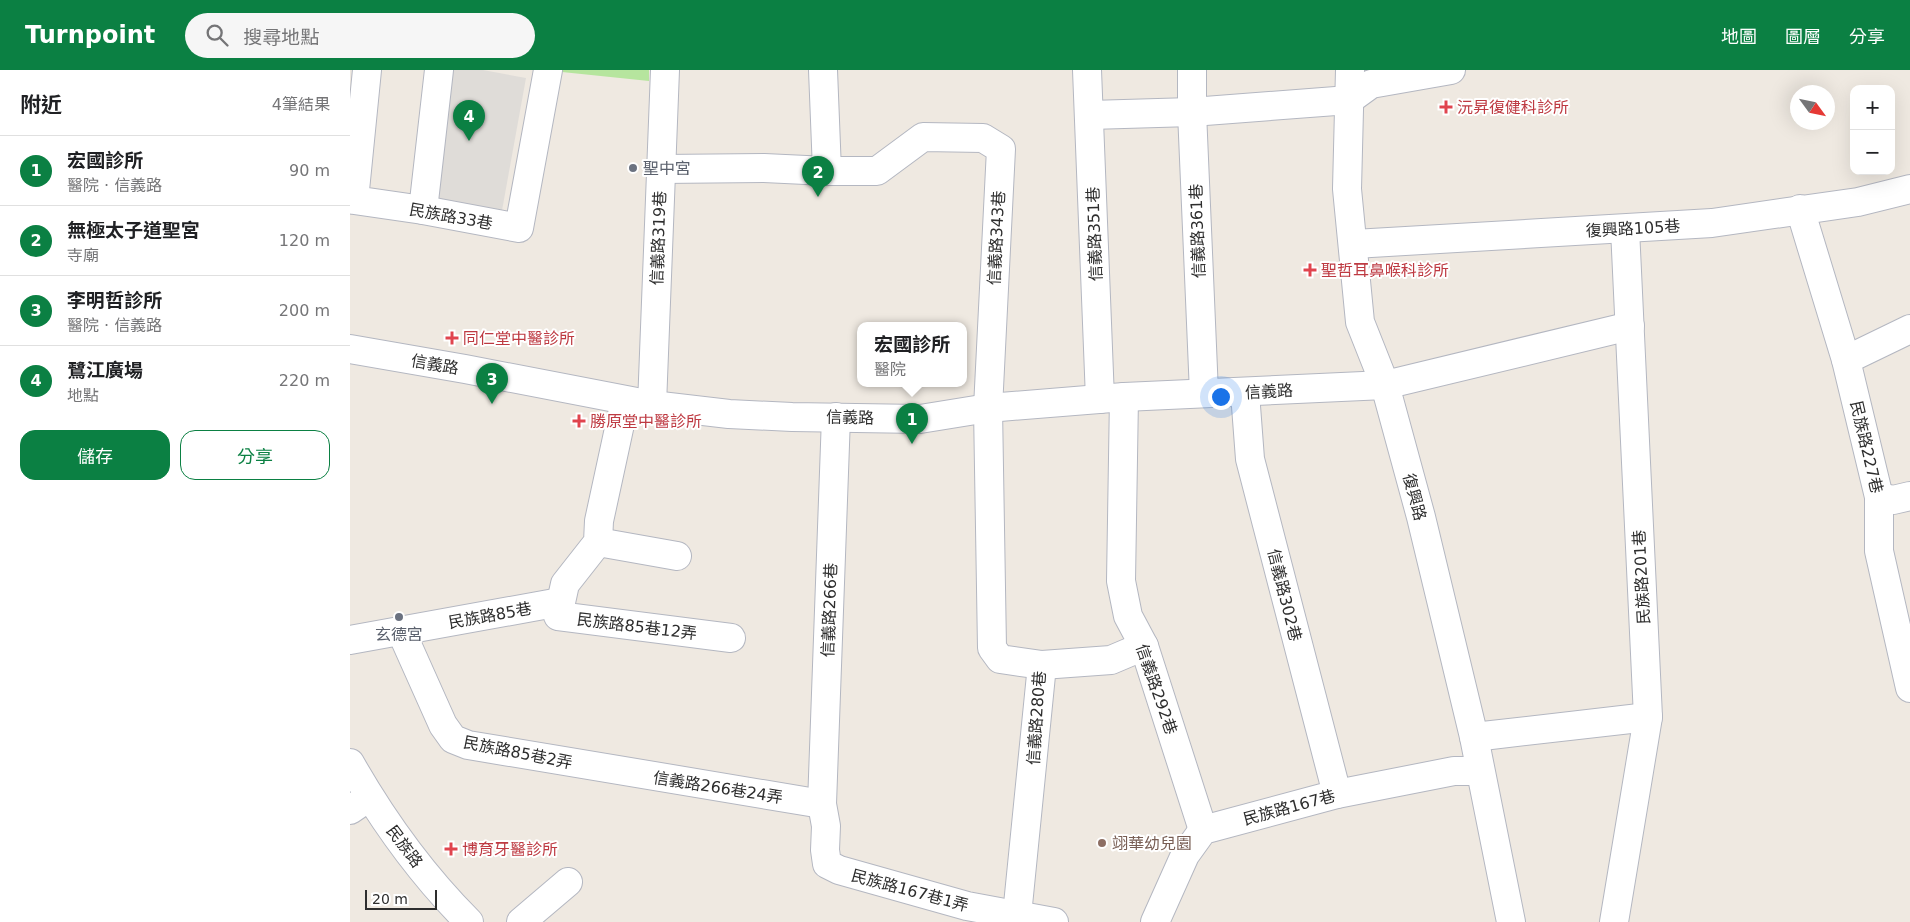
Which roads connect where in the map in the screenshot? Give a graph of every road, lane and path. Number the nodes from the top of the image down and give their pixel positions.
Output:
1 (367, 70) edge
2 (439, 70) edge
3 (548, 70) edge
4 (665, 70) edge
5 (824, 70) edge
6 (1087, 70) edge
7 (1192, 70) edge
8 (1350, 70) edge
9 (1451, 70) edge
10 (1349, 100) junction
11 (1192, 112) junction
12 (1090, 115) junction
13 (661, 169) junction
14 (827, 171) junction
15 (1910, 189) edge
16 (1800, 209) junction
17 (423, 210) junction
18 (352, 211) edge
19 (1625, 229) junction
20 (1354, 244) junction
21 (1630, 326) junction
22 (1910, 329) edge
23 (350, 349) edge
24 (1846, 360) junction
25 (1385, 385) junction
26 (1204, 393) junction
27 (1245, 393) junction
28 (1112, 398) junction
29 (639, 403) junction
30 (988, 408) junction
31 (836, 417) junction
32 (1910, 496) edge
33 (1879, 497) junction
34 (598, 542) junction
35 (677, 556) dead end
36 (560, 602) junction
37 (401, 631) junction
38 (731, 638) dead end
39 (350, 640) edge
40 (1144, 646) junction
41 (1042, 664) junction
42 (1910, 688) edge
43 (1648, 717) junction
44 (1474, 737) junction
45 (350, 763) edge
46 (613, 769) joint
47 (1479, 771) junction
48 (1336, 794) junction
49 (360, 804) edge
50 (822, 804) junction
51 (1203, 830) junction
52 (568, 882) dead end
53 (965, 914) edge
54 (1017, 915) junction
55 (469, 922) edge
56 (521, 922) edge
57 (1054, 922) edge
58 (1155, 922) edge
59 (1511, 922) edge
60 (1614, 922) edge

1 - 18 street, 民族路33巷
2 - 17 street
3 - 17 street, 民族路33巷
4 - 13 street, 信義路319巷
5 - 14 street
6 - 12 street, 信義路351巷
7 - 11 street, 信義路361巷
8 - 10 street, 復興路
9 - 10 street
10 - 11 street
10 - 20 street, 復興路
11 - 12 street
11 - 26 street, 信義路361巷
12 - 28 street, 信義路351巷
13 - 14 street
13 - 29 street, 信義路319巷
14 - 30 street, 信義路343巷
15 - 16 street, 復興路105巷
16 - 19 street, 復興路105巷
16 - 24 street, 民族路227巷
17 - 18 street, 民族路33巷
19 - 20 street, 復興路105巷
19 - 21 street, 民族路201巷
20 - 25 street, 復興路
21 - 25 street, 信義路
21 - 43 street, 民族路201巷
22 - 24 street
23 - 29 street, 信義路
24 - 33 street, 民族路227巷
25 - 27 street, 信義路
25 - 44 street, 復興路
26 - 27 street, 信義路
26 - 28 street, 信義路
27 - 48 street, 信義路302巷
28 - 30 street, 信義路
28 - 40 street, 信義路292巷
29 - 31 street, 信義路
29 - 34 street
30 - 31 street, 信義路
30 - 41 street, 信義路280巷
31 - 50 street, 信義路266巷
32 - 33 street
33 - 42 street, 民族路227巷
34 - 35 street
34 - 36 street
36 - 37 street, 民族路85巷
36 - 38 street, 民族路85巷12弄
37 - 39 street, 民族路85巷
37 - 46 street, 民族路85巷2弄
40 - 41 street
40 - 51 street, 信義路292巷
41 - 54 street, 信義路280巷
43 - 44 street
43 - 60 street, 民族路201巷
44 - 47 street, 復興路
45 - 49 street, 民族路
46 - 50 street, 信義路266巷24弄
47 - 48 street, 民族路167巷
47 - 59 street, 復興路
48 - 51 street, 民族路167巷
49 - 55 street, 民族路
50 - 53 street, 民族路167巷1弄
51 - 58 street
52 - 56 street
53 - 54 street, 民族路167巷1弄
54 - 57 street, 民族路167巷1弄

